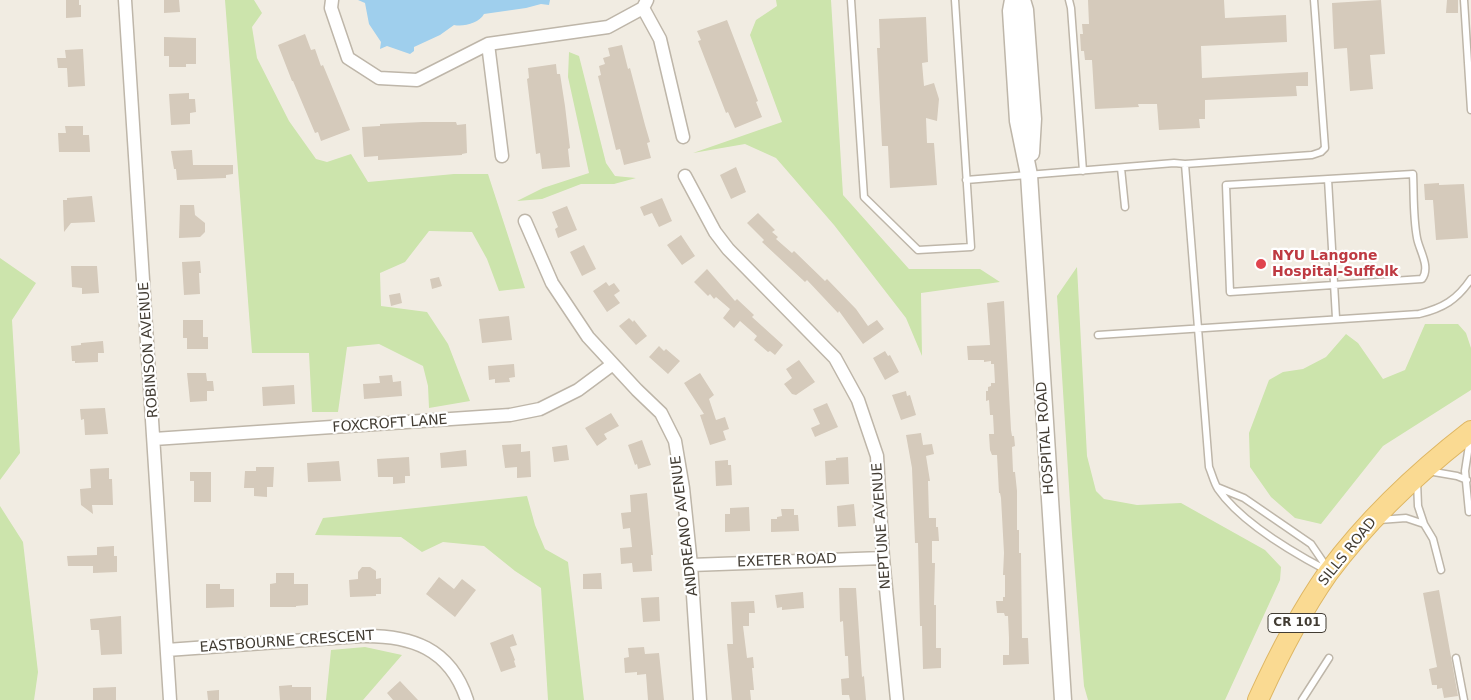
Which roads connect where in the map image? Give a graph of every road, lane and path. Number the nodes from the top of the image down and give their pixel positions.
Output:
1 (125, 0) edge
2 (332, 0) edge
3 (851, 0) edge
4 (955, 0) edge
5 (1013, 0) edge
6 (1022, 0) edge
7 (1069, 0) edge
8 (1314, 0) edge
9 (1464, 0) edge
10 (645, 4) edge
11 (488, 44) junction
12 (1471, 110) edge
13 (682, 137) dead end
14 (502, 156) dead end
15 (1185, 164) junction
16 (1121, 168) junction
17 (1083, 171) junction
18 (1029, 175) junction
19 (685, 176) dead end
20 (1328, 179) junction
21 (966, 180) junction
22 (1125, 207) dead end
23 (525, 221) dead end
24 (1471, 278) edge
25 (1334, 284) junction
26 (1336, 318) junction
27 (1199, 328) junction
28 (1098, 335) dead end
29 (613, 364) junction
30 (1471, 433) edge
31 (154, 439) junction
32 (1420, 473) junction
33 (1466, 480) junction
34 (1216, 487) junction
35 (1469, 512) dead end
36 (1373, 520) junction
37 (1424, 524) junction
38 (883, 558) junction
39 (691, 565) junction
40 (1440, 570) dead end
41 (1330, 571) junction
42 (167, 650) junction
43 (1329, 658) dead end
44 (1456, 658) dead end
45 (170, 700) edge
46 (467, 700) edge
47 (700, 700) edge
48 (897, 700) edge
49 (1063, 700) edge
50 (1258, 700) edge
51 (1302, 700) edge
52 (1464, 700) edge

1 - 31 street, ROBINSON AVENUE
2 - 11 street
3 - 21 lane
4 - 21 lane
5 - 18 street, HOSPITAL ROAD
6 - 18 street, HOSPITAL ROAD
7 - 17 lane
8 - 15 lane
9 - 12 lane
10 - 11 street
10 - 13 street
11 - 14 street
15 - 16 lane
15 - 27 lane
16 - 17 lane
16 - 22 lane
17 - 18 lane
18 - 21 lane
18 - 49 street, HOSPITAL ROAD
19 - 38 street, NEPTUNE AVENUE
20 - 25 lane
20 - 25 lane
20 - 25 lane
23 - 29 street, ANDREANO AVENUE
24 - 26 lane
25 - 26 lane
26 - 27 lane
27 - 28 lane
27 - 34 lane
29 - 31 street, FOXCROFT LANE
29 - 39 street, ANDREANO AVENUE
30 - 32 main road, SILLS ROAD / CR 101
30 - 33 lane
31 - 42 street, ROBINSON AVENUE
32 - 33 lane
32 - 36 main road, SILLS ROAD / CR 101
32 - 37 lane
33 - 35 lane
34 - 41 lane
34 - 41 lane
36 - 37 lane
36 - 41 main road, SILLS ROAD / CR 101
37 - 40 lane
38 - 39 street, EXETER ROAD
38 - 48 street, NEPTUNE AVENUE
39 - 47 street, ANDREANO AVENUE
41 - 50 main road, SILLS ROAD / CR 101
42 - 45 street, ROBINSON AVENUE
42 - 46 street, EASTBOURNE CRESCENT
43 - 51 lane
44 - 52 lane

